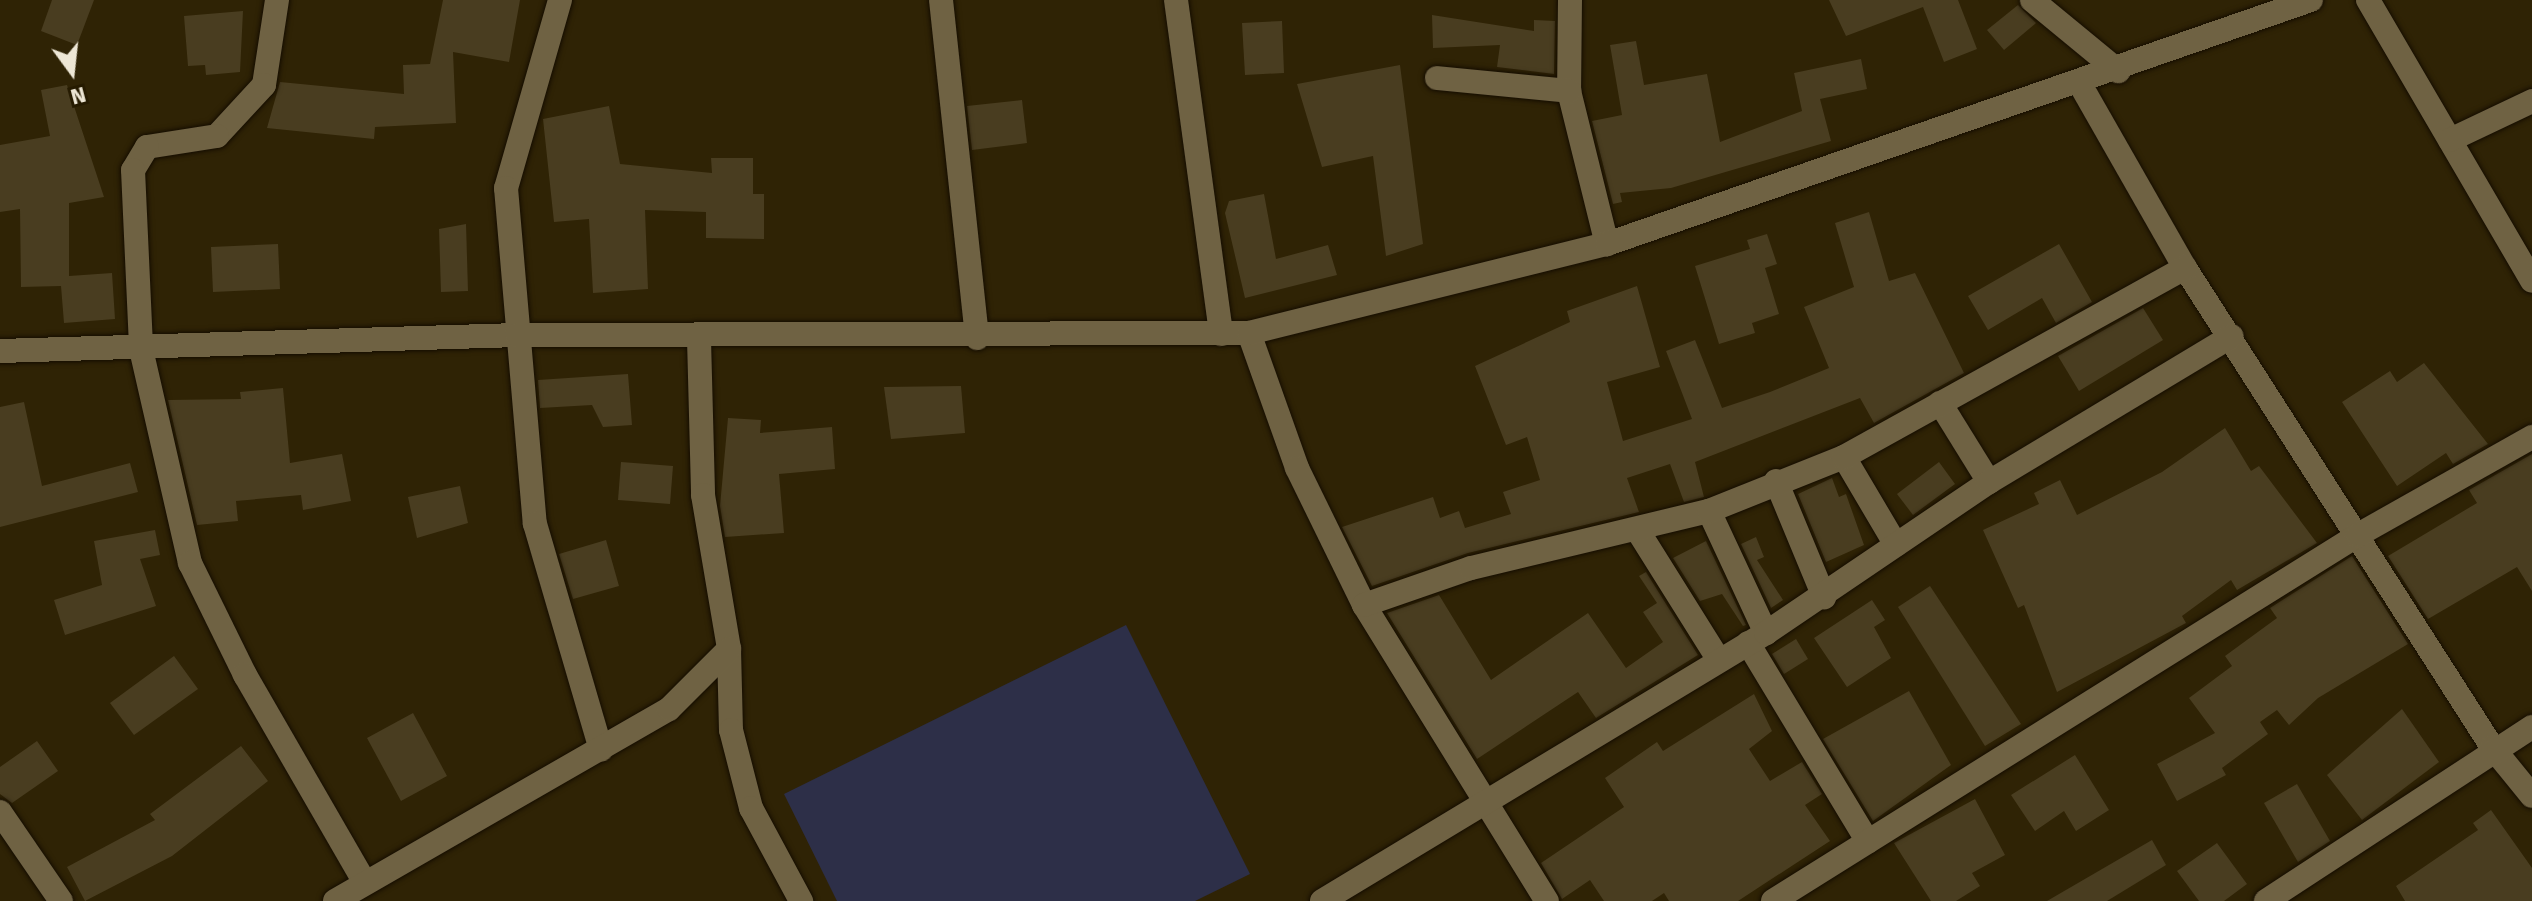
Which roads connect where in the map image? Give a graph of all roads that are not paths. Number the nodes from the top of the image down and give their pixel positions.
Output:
1 (277, 0) edge
2 (560, 0) edge
3 (941, 0) edge
4 (1176, 0) edge
5 (1570, 0) edge
6 (2032, 0) edge
7 (2311, 0) edge
8 (2368, 0) edge
9 (2118, 71) junction
10 (1437, 78) dead end
11 (2080, 84) junction
12 (1569, 91) junction
13 (2532, 101) edge
14 (2450, 140) junction
15 (1607, 244) junction
16 (2185, 268) junction
17 (2532, 281) edge
18 (1249, 333) junction
19 (1221, 334) junction
20 (517, 335) junction
21 (2232, 336) junction
22 (977, 338) junction
23 (699, 339) junction
24 (141, 349) junction
25 (0, 351) edge
26 (1940, 403) junction
27 (2532, 437) edge
28 (1844, 457) junction
29 (1776, 481) junction
30 (1989, 482) junction
31 (1709, 511) junction
32 (1638, 531) junction
33 (2358, 535) junction
34 (1896, 545) junction
35 (1824, 597) junction
36 (1364, 605) junction
37 (1757, 638) junction
38 (729, 649) junction
39 (1719, 660) junction
40 (2532, 727) edge
41 (2492, 747) junction
42 (601, 750) junction
43 (2532, 796) edge
44 (1482, 801) junction
45 (0, 812) edge
46 (1868, 842) junction
47 (365, 883) junction
48 (61, 901) edge
49 (335, 901) edge
50 (801, 901) edge
51 (1322, 901) edge
52 (1547, 901) edge
53 (1773, 901) edge
54 (2266, 901) edge

1 - 24 street
2 - 20 street
3 - 22 street
4 - 19 street
5 - 12 street
6 - 9 street
7 - 9 street
8 - 14 street
9 - 11 street
10 - 12 street
11 - 15 street
11 - 16 street
12 - 15 street
13 - 14 street
14 - 17 street
15 - 18 street
16 - 21 street
16 - 26 street
18 - 19 street
18 - 36 street
19 - 22 street
20 - 23 street
20 - 24 street
20 - 42 street
21 - 30 street
21 - 33 street
22 - 23 street
23 - 38 street
24 - 25 street
24 - 47 street
26 - 28 street
26 - 30 street
27 - 33 street
28 - 29 street
28 - 34 street
29 - 31 street
29 - 35 street
30 - 34 street
31 - 32 street
31 - 37 street
32 - 36 street
32 - 39 street
33 - 41 street
33 - 46 street
34 - 35 street
35 - 37 street
36 - 44 street
37 - 39 street
37 - 46 street
38 - 42 street
38 - 50 street
39 - 44 street
40 - 41 street
41 - 43 street
41 - 54 street
42 - 47 street
44 - 51 street
44 - 52 street
45 - 48 street
46 - 53 street
47 - 49 street

